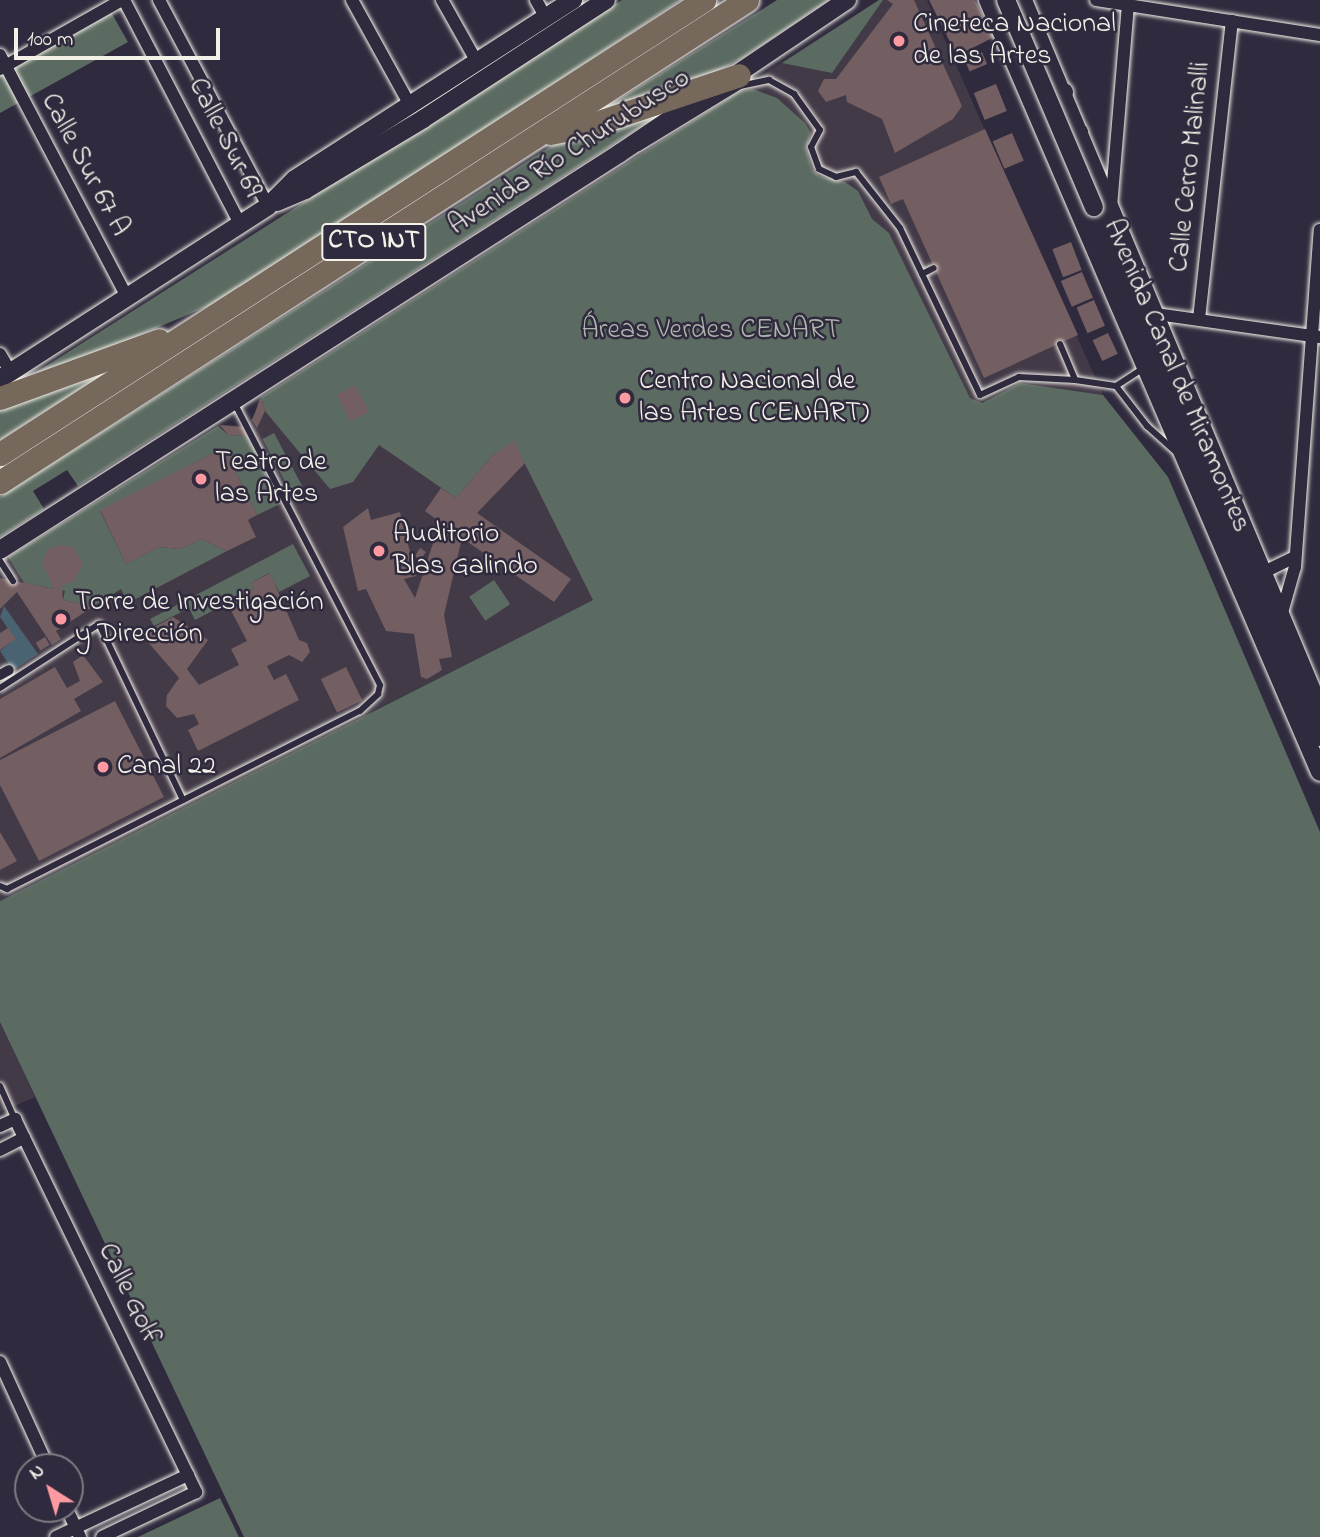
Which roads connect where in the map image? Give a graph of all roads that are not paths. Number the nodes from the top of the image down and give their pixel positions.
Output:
1 (123, 0) edge
2 (159, 0) edge
3 (352, 0) edge
4 (442, 0) edge
5 (536, 0) edge
6 (573, 0) edge
7 (606, 0) edge
8 (704, 0) edge
9 (747, 0) edge
10 (847, 0) edge
11 (988, 0) edge
12 (1006, 0) edge
13 (1024, 0) edge
14 (1096, 0) edge
15 (1128, 5) junction
16 (546, 18) junction
17 (1232, 21) junction
18 (1320, 35) edge
19 (477, 62) junction
20 (2, 63) edge
21 (739, 75) junction
22 (1064, 92) junction
23 (1031, 104) junction
24 (410, 105) junction
25 (1079, 132) junction
26 (540, 135) junction
27 (1045, 137) junction
28 (620, 153) junction
29 (268, 206) junction
30 (1102, 209) junction
31 (240, 224) junction
32 (1320, 230) edge
33 (934, 268) dead end
34 (922, 274) junction
35 (127, 297) junction
36 (1156, 314) junction
37 (1199, 318) junction
38 (208, 321) junction
39 (1315, 337) edge
40 (1166, 340) junction
41 (1060, 344) dead end
42 (0, 354) edge
43 (1144, 368) junction
44 (5, 376) edge
45 (1075, 380) junction
46 (1116, 386) junction
47 (1175, 394) junction
48 (0, 398) edge
49 (233, 400) junction
50 (0, 454) edge
51 (1181, 457) junction
52 (0, 482) edge
53 (0, 550) edge
54 (1296, 556) junction
55 (0, 561) edge
56 (1264, 572) junction
57 (13, 581) dead end
58 (1281, 616) junction
59 (0, 688) edge
60 (1320, 707) edge
61 (1320, 737) edge
62 (1320, 772) edge
63 (183, 800) junction
64 (0, 886) edge
65 (0, 1086) edge
66 (15, 1119) junction
67 (0, 1126) edge
68 (24, 1138) junction
69 (0, 1150) edge
70 (0, 1362) edge
71 (42, 1453) edge
72 (188, 1475) junction
73 (77, 1532) edge
74 (55, 1537) edge
75 (102, 1537) edge

1 - 20 street
1 - 31 street, Calle Sur 69
2 - 29 street, Calle Sur 69
3 - 24 street
4 - 19 street
5 - 16 street
6 - 16 main road
7 - 29 main road
8 - 38 highway, CTO INT
9 - 26 highway, CTO INT
10 - 21 main road, Avenida Río Churubusco / CTO INT
11 - 23 main road, Avenida Canal de Miramontes
12 - 30 main road, bridge
13 - 22 street, Avenida Canal de Miramontes
14 - 15 street
15 - 17 street
15 - 30 street
16 - 19 main road
17 - 18 street
17 - 37 street, Calle Cerro Malinalli
19 - 24 main road
20 - 35 street, Calle Sur 67 A
21 - 26 highway
21 - 28 main road, Avenida Río Churubusco / CTO INT
22 - 23 main road
22 - 25 street, Avenida Canal de Miramontes
23 - 27 main road, Avenida Canal de Miramontes
24 - 29 main road
25 - 27 main road
25 - 30 street, Avenida Canal de Miramontes
26 - 52 highway, CTO INT
27 - 43 main road, Avenida Canal de Miramontes
28 - 34 lane
28 - 49 main road, Avenida Río Churubusco / CTO INT
29 - 31 main road
30 - 36 street, Avenida Canal de Miramontes
30 - 47 main road, Avenida Canal de Miramontes
31 - 35 main road
32 - 39 street
33 - 34 lane
34 - 45 lane
35 - 44 main road
36 - 37 street
36 - 40 street, Avenida Canal de Miramontes
37 - 39 street
38 - 48 highway
38 - 50 highway, CTO INT
39 - 54 street
40 - 47 main road
40 - 56 street, Avenida Canal de Miramontes
41 - 45 lane
42 - 44 street
43 - 46 lane
43 - 51 main road, Avenida Canal de Miramontes
45 - 46 lane
46 - 51 lane
47 - 61 main road, Avenida Canal de Miramontes
49 - 53 main road, Avenida Río Churubusco / CTO INT
49 - 63 lane
51 - 62 main road, Avenida Canal de Miramontes
54 - 56 street
54 - 58 street
55 - 57 lane
56 - 58 street, Avenida Canal de Miramontes
58 - 60 street, Avenida Canal de Miramontes
59 - 63 lane
63 - 64 lane
65 - 66 lane
66 - 67 street
66 - 68 street, Calle Golf
68 - 69 street
68 - 72 street, Calle Golf
70 - 71 street
72 - 73 street
72 - 75 street, Calle Golf
73 - 74 street

